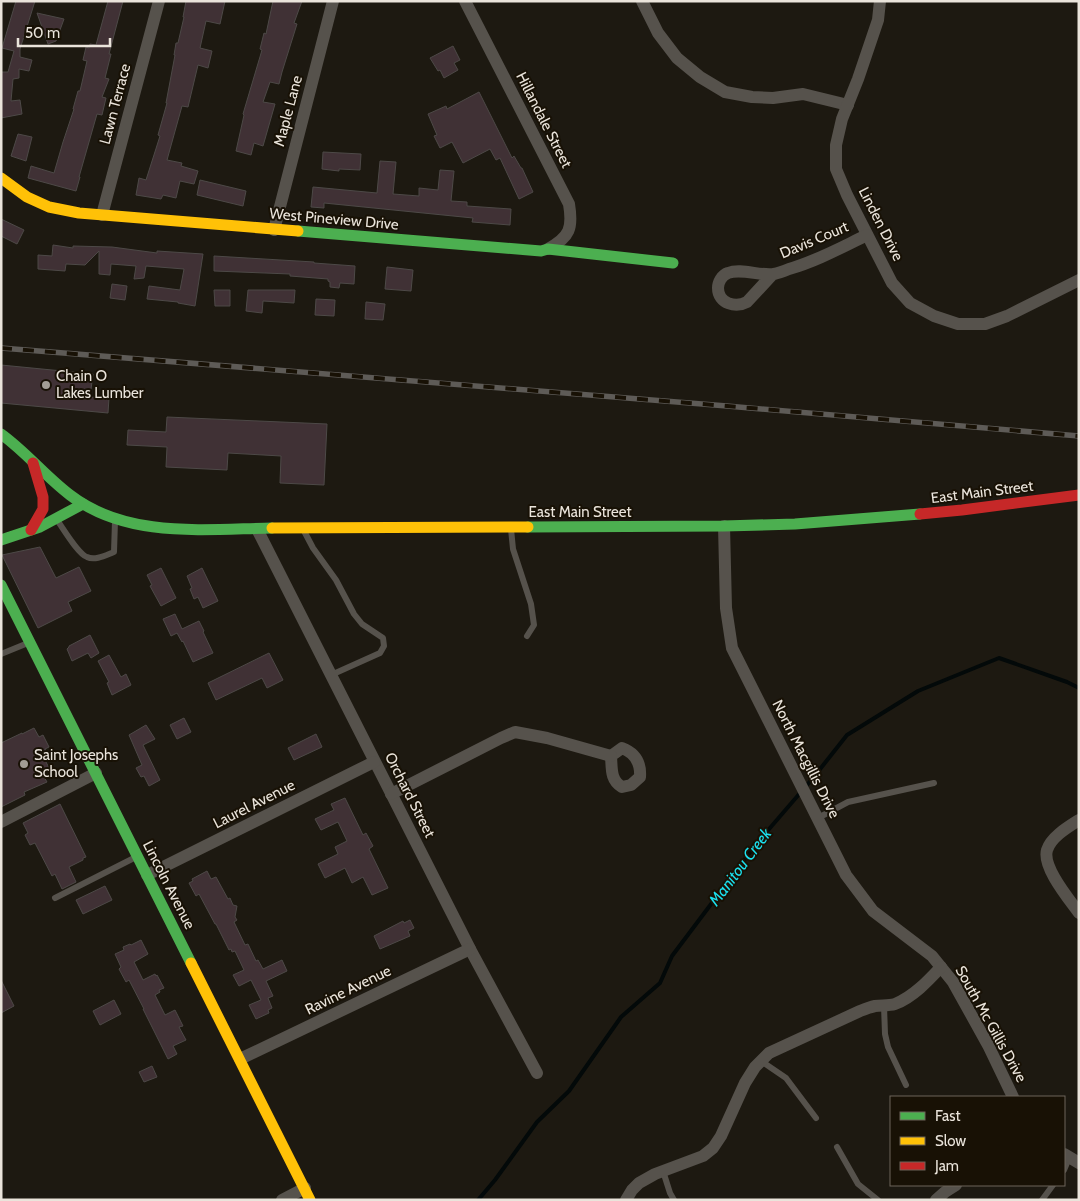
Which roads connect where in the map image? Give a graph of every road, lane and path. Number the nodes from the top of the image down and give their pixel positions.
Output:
1 (159, 1) edge
2 (333, 1) edge
3 (465, 1) edge
4 (642, 1) edge
5 (880, 1) edge
6 (848, 105) junction
7 (1, 178) edge
8 (102, 215) junction
9 (274, 230) junction
10 (868, 235) junction
11 (548, 249) junction
12 (674, 263) dead end
13 (774, 274) dead end
14 (1079, 280) edge
15 (1, 434) edge
16 (32, 460) junction
17 (1079, 495) edge
18 (84, 504) junction
19 (56, 519) junction
20 (115, 519) junction
21 (724, 526) junction
22 (511, 527) junction
23 (303, 528) junction
24 (257, 529) junction
25 (31, 530) junction
26 (1, 540) edge
27 (1, 585) edge
28 (527, 636) dead end
29 (30, 642) junction
30 (1, 654) edge
31 (331, 675) junction
32 (611, 756) dead end
33 (374, 762) junction
34 (96, 773) junction
35 (934, 783) dead end
36 (391, 794) junction
37 (818, 818) junction
38 (1079, 820) edge
39 (1, 822) edge
40 (138, 856) junction
41 (147, 875) junction
42 (55, 898) dead end
43 (1079, 913) edge
44 (470, 949) junction
45 (941, 967) junction
46 (884, 1006) junction
47 (240, 1060) junction
48 (761, 1061) junction
49 (536, 1073) dead end
50 (906, 1085) dead end
51 (1013, 1096) edge
52 (816, 1118) dead end
53 (837, 1147) dead end
54 (663, 1171) junction
55 (954, 1186) edge
56 (1052, 1186) edge
57 (308, 1194) edge
58 (937, 1199) edge
59 (282, 1200) edge
60 (626, 1200) edge
61 (674, 1200) edge
62 (878, 1200) edge
63 (1042, 1200) edge

1 - 8 street, Lawn Terrace
2 - 9 street, Maple Lane
3 - 11 street, Hillandale Street
4 - 6 street
5 - 6 street, Linden Drive
6 - 10 street, Linden Drive
7 - 8 street, West Pineview Drive
8 - 9 street, West Pineview Drive
9 - 11 street, West Pineview Drive
10 - 13 street, Davis Court
10 - 14 street, Linden Drive
11 - 12 street, West Pineview Drive
15 - 16 street, East Main Street
16 - 18 street, East Main Street
16 - 25 street
17 - 21 street, East Main Street
18 - 19 street
18 - 20 street, East Main Street
19 - 20 lane
19 - 25 street
20 - 24 street, East Main Street
21 - 22 street, East Main Street
21 - 37 street, North Macgillis Drive
22 - 23 street, East Main Street
22 - 28 lane
23 - 24 street, East Main Street
23 - 31 lane
24 - 31 street, Orchard Street
25 - 26 street
27 - 29 street, Lincoln Avenue
29 - 30 lane
29 - 34 street, Lincoln Avenue
31 - 33 street, Orchard Street
32 - 36 street
33 - 36 street, Orchard Street
33 - 41 street, Laurel Avenue
34 - 39 street
34 - 40 street, Lincoln Avenue
35 - 37 lane
36 - 44 street, Orchard Street
37 - 45 street, North Macgillis Drive
38 - 43 street
40 - 41 street, Lincoln Avenue
40 - 42 lane
41 - 47 street, Lincoln Avenue
44 - 47 street, Ravine Avenue
44 - 49 street, Orchard Street
45 - 46 street
45 - 51 street, South Mc Gillis Drive
46 - 48 street
46 - 50 lane
47 - 57 street, Lincoln Avenue
48 - 52 lane
48 - 54 street
53 - 62 lane
54 - 60 street
54 - 61 lane
55 - 58 street
56 - 63 lane
57 - 59 street

